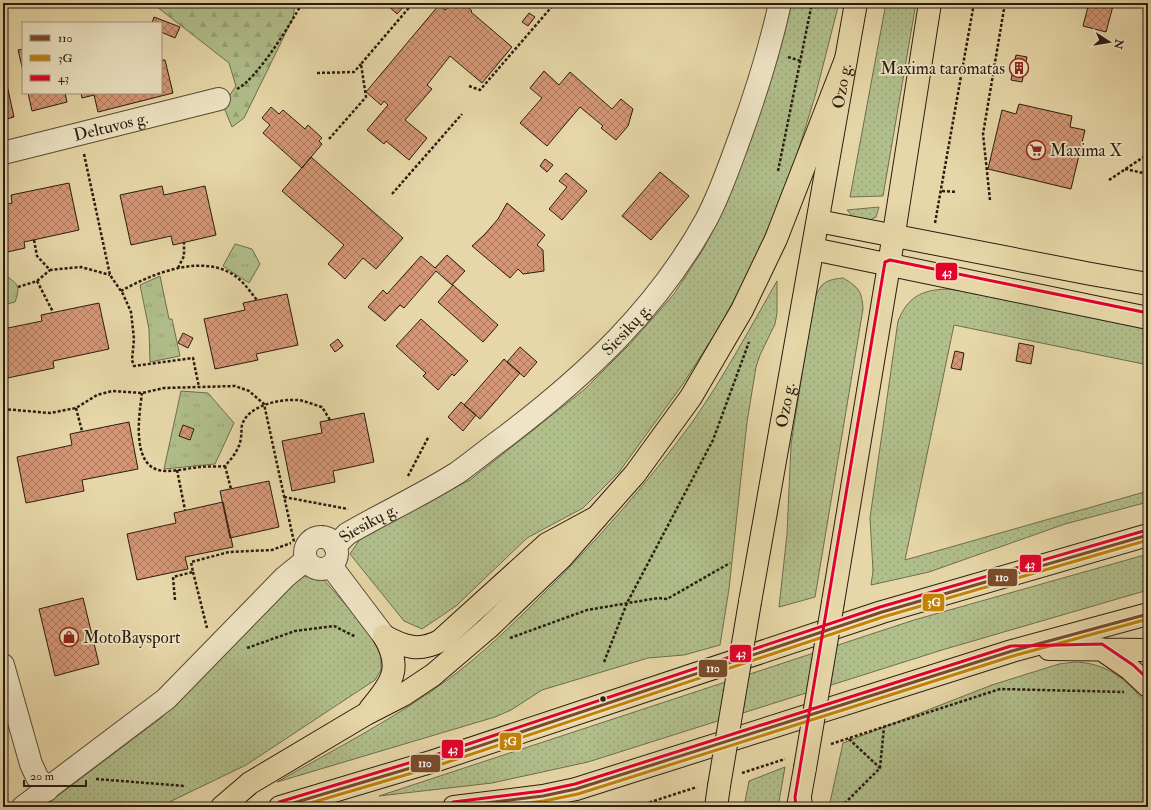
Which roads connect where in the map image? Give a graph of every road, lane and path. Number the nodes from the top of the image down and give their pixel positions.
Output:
1 (302, 3) edge
2 (413, 3) edge
3 (555, 3) edge
4 (780, 3) edge
5 (812, 3) edge
6 (856, 3) edge
7 (930, 3) edge
8 (974, 3) edge
9 (1005, 3) edge
10 (846, 58) junction
11 (361, 64) junction
12 (317, 73) dead end
13 (469, 86) dead end
14 (219, 99) joint
15 (462, 114) dead end
16 (80, 134) junction
17 (329, 139) dead end
18 (3, 153) edge
19 (1148, 154) edge
20 (1125, 169) junction
21 (777, 173) dead end
22 (1148, 174) edge
23 (1109, 180) dead end
24 (942, 191) junction
25 (957, 192) dead end
26 (392, 194) dead end
27 (990, 200) dead end
28 (938, 210) dead end
29 (818, 221) junction
30 (894, 236) junction
31 (34, 240) dead end
32 (184, 242) dead end
33 (813, 249) junction
34 (889, 265) junction
35 (178, 268) junction
36 (50, 270) junction
37 (110, 275) junction
38 (37, 281) junction
39 (1148, 284) edge
40 (18, 287) dead end
41 (121, 291) junction
42 (257, 300) dead end
43 (53, 312) dead end
44 (1148, 318) edge
45 (751, 337) dead end
46 (199, 387) junction
47 (142, 394) junction
48 (264, 404) junction
49 (3, 408) edge
50 (76, 408) junction
51 (330, 420) dead end
52 (82, 431) dead end
53 (429, 436) dead end
54 (225, 466) junction
55 (177, 470) junction
56 (406, 480) dead end
57 (231, 489) dead end
58 (284, 497) junction
59 (355, 508) dead end
60 (185, 510) dead end
61 (597, 517) junction
62 (330, 522) dead end
63 (1148, 535) edge
64 (293, 543) junction
65 (333, 556) junction
66 (306, 560) junction
67 (730, 563) dead end
68 (193, 572) junction
69 (175, 600) dead end
70 (627, 603) junction
71 (1148, 614) edge
72 (384, 636) junction
73 (359, 638) dead end
74 (505, 639) dead end
75 (220, 644) junction
76 (1101, 649) junction
77 (1148, 650) edge
78 (1012, 651) junction
79 (604, 662) dead end
80 (3, 665) edge
81 (1148, 686) edge
82 (1126, 692) dead end
83 (366, 714) junction
84 (884, 727) junction
85 (848, 738) junction
86 (826, 745) dead end
87 (797, 763) junction
88 (76, 768) junction
89 (880, 768) junction
90 (738, 774) dead end
91 (185, 786) dead end
92 (711, 786) junction
93 (47, 790) junction
94 (799, 804) edge
95 (23, 807) edge
96 (222, 807) edge
97 (280, 807) edge
98 (454, 807) edge
99 (635, 807) edge
100 (716, 807) edge
101 (841, 807) edge

1 - 14 path
2 - 11 path
3 - 13 path
4 - 65 street, Siesikų g.
5 - 21 path
6 - 10 main road, Ozo g.
7 - 30 main road
8 - 24 path
9 - 27 path
10 - 29 main road, Ozo g.
10 - 61 main road
11 - 12 path
11 - 17 path
14 - 16 street, Deltuvos g.
15 - 26 path
16 - 18 street, Deltuvos g.
16 - 37 path
19 - 20 path
20 - 22 path
20 - 23 path
24 - 25 path
24 - 28 path
29 - 30 main road
29 - 33 main road, Ozo g.
30 - 34 main road
30 - 39 main road
31 - 36 path
32 - 35 path
33 - 34 main road
33 - 92 main road, Ozo g., bridge
34 - 44 main road
34 - 87 main road, bridge
35 - 41 path
35 - 42 path
36 - 37 path
36 - 38 path
37 - 41 path
38 - 40 path
38 - 43 path
41 - 46 path
45 - 70 path
46 - 47 path
46 - 48 path
47 - 50 path
47 - 55 path
48 - 51 path
48 - 54 path
48 - 58 path
49 - 50 path
50 - 52 path
53 - 56 path
54 - 55 path
54 - 57 path
55 - 60 path
58 - 59 path
58 - 64 path
61 - 72 main road
61 - 83 main road
62 - 64 path
63 - 97 main road
64 - 68 path
65 - 66 street
65 - 66 street
65 - 72 street
66 - 75 street
67 - 70 path
68 - 69 path
68 - 75 path
70 - 74 path
70 - 79 path
71 - 78 main road
72 - 83 main road
73 - 75 path
75 - 88 street
76 - 77 main road
76 - 78 main road
76 - 81 main road
78 - 98 main road
80 - 93 street
82 - 84 path
83 - 96 main road
84 - 85 path
84 - 89 path
85 - 86 path
85 - 89 path
87 - 90 path
87 - 94 main road
88 - 91 path
88 - 93 street
89 - 101 path
92 - 99 path
92 - 100 main road, Ozo g.
93 - 95 street

